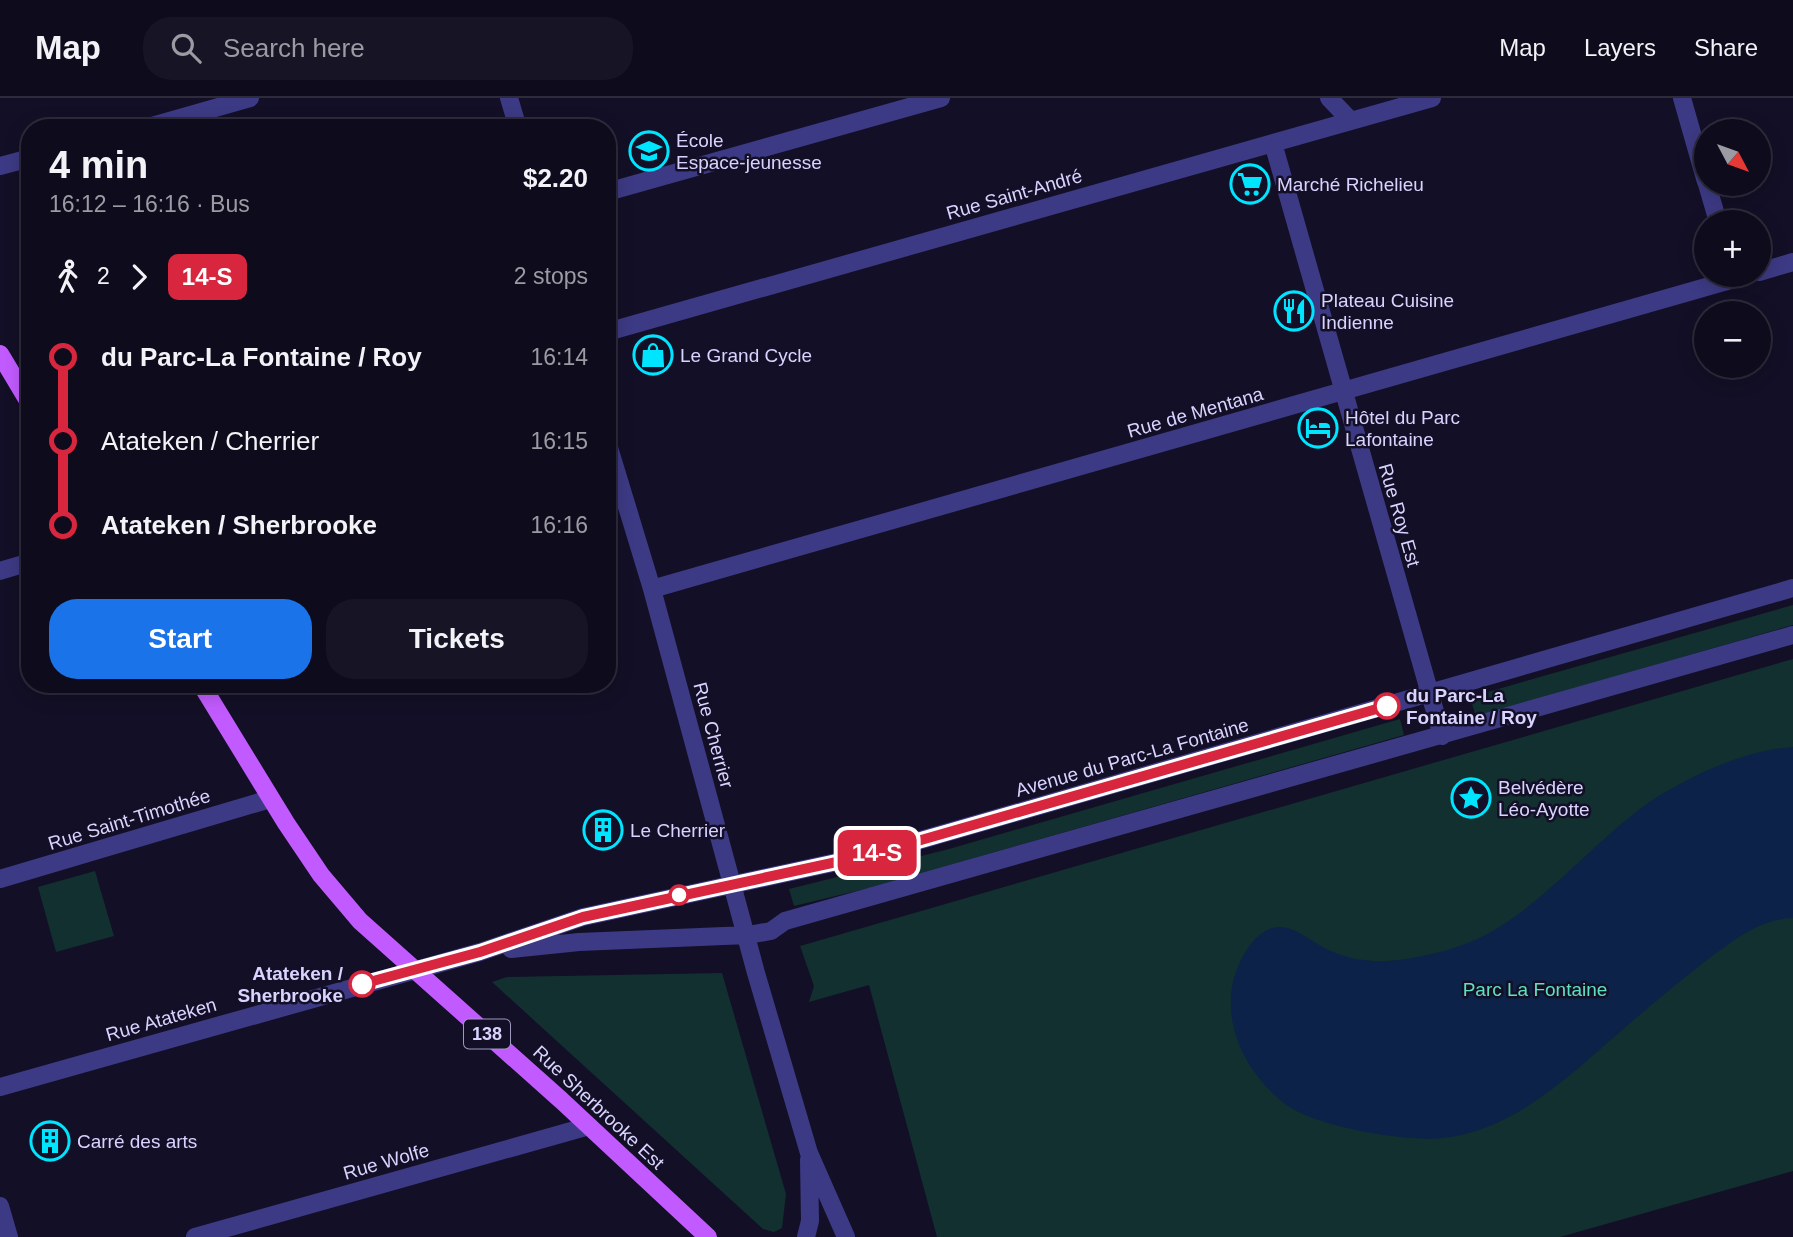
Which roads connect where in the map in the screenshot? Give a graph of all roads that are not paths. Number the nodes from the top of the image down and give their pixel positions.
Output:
1 (250, 98) edge
2 (509, 98) edge
3 (941, 98) edge
4 (1329, 98) edge
5 (1432, 98) edge
6 (1682, 98) edge
7 (176, 119) edge
8 (515, 119) edge
9 (1351, 121) junction
10 (1694, 140) edge
11 (1273, 143) junction
12 (21, 160) edge
13 (0, 166) edge
14 (616, 189) edge
15 (1793, 262) edge
16 (1771, 268) edge
17 (1700, 287) edge
18 (616, 329) edge
19 (0, 354) edge
20 (21, 389) edge
21 (1342, 392) junction
22 (616, 470) edge
23 (21, 565) edge
24 (0, 571) edge
25 (1793, 588) edge
26 (653, 589) junction
27 (1793, 635) edge
28 (206, 693) edge
29 (1429, 693) junction
30 (1442, 736) junction
31 (271, 799) junction
32 (0, 879) edge
33 (732, 883) junction
34 (747, 936) junction
35 (480, 952) junction
36 (413, 968) junction
37 (0, 1087) edge
38 (589, 1126) junction
39 (809, 1153) junction
40 (0, 1206) edge
41 (9, 1237) edge
42 (195, 1237) edge
43 (709, 1237) edge
44 (806, 1237) edge
45 (846, 1237) edge

1 - 7 street
2 - 8 street
3 - 14 street
4 - 9 street
5 - 9 street, Rue Saint-André
6 - 10 street
9 - 11 street, Rue Saint-André
11 - 18 street, Rue Saint-André
11 - 21 street, Rue Roy Est
12 - 13 street
15 - 16 street
17 - 21 street, Rue de Mentana
19 - 20 main road
21 - 26 street, Rue de Mentana
21 - 29 street, Rue Roy Est
22 - 26 street, Rue Cherrier
23 - 24 street
25 - 29 street, Avenue du Parc-La Fontaine
26 - 33 street, Rue Cherrier
27 - 30 street, Avenue du Parc-La Fontaine
28 - 31 main road, Rue Sherbrooke Est / 138
29 - 30 street, Rue Roy Est
29 - 33 street, Avenue du Parc-La Fontaine
30 - 34 street, Avenue du Parc-La Fontaine
31 - 32 street, Rue Saint-Timothée
31 - 36 main road, Rue Sherbrooke Est / 138
33 - 34 street, Rue Cherrier
33 - 35 street, Avenue du Parc-La Fontaine
34 - 35 street, Avenue du Parc-La Fontaine
34 - 39 street, Rue Cherrier
35 - 36 street, Avenue du Parc-La Fontaine
36 - 37 street, Rue Atateken
36 - 38 main road, Rue Sherbrooke Est / 138
38 - 42 street, Rue Wolfe
38 - 43 main road, Rue Sherbrooke Est / 138
39 - 44 street
39 - 45 street, Rue Cherrier
40 - 41 street

